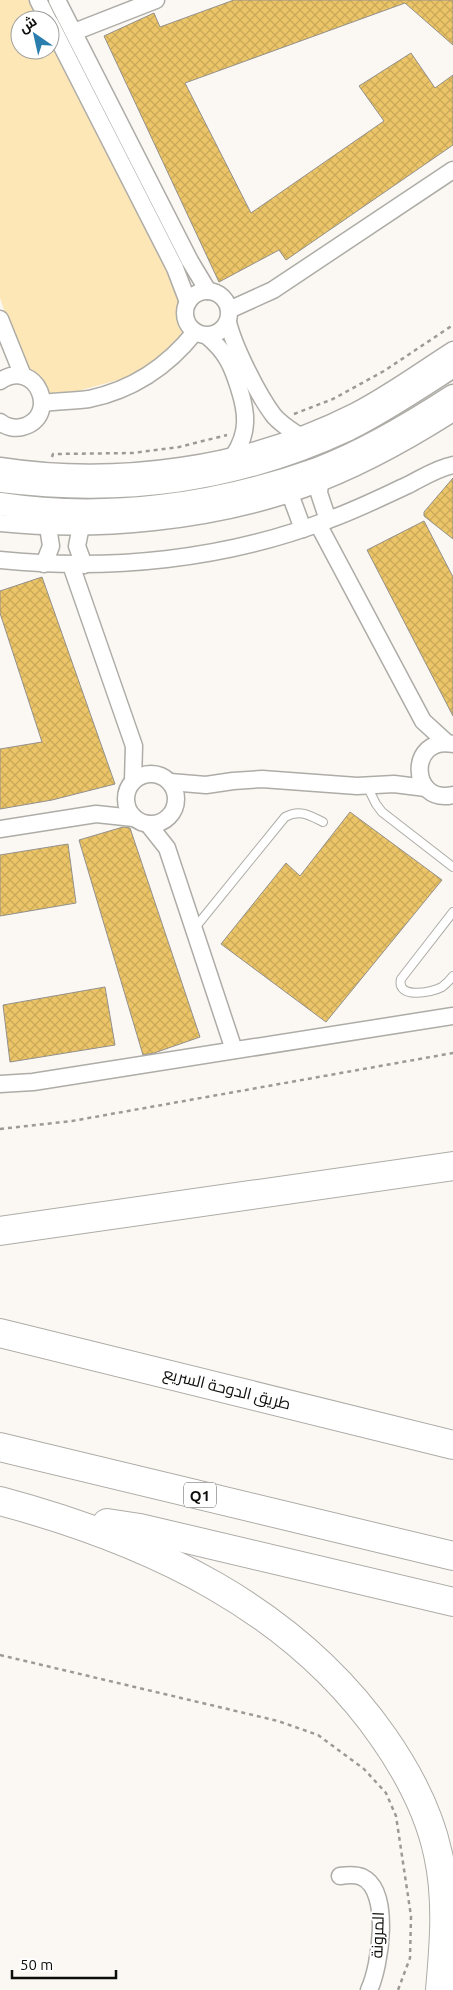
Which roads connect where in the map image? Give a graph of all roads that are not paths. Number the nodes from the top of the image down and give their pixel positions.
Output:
1 (58, 0) edge
2 (156, 0) edge
3 (74, 32) junction
4 (60, 43) edge
5 (453, 170) edge
6 (208, 292) junction
7 (188, 302) junction
8 (228, 316) junction
9 (0, 319) edge
10 (201, 334) junction
11 (453, 350) edge
12 (453, 366) edge
13 (23, 376) junction
14 (0, 377) edge
15 (453, 396) edge
16 (42, 403) junction
17 (453, 413) edge
18 (0, 422) edge
19 (298, 436) junction
20 (234, 455) junction
21 (453, 465) edge
22 (0, 466) edge
23 (0, 481) edge
24 (320, 483) junction
25 (290, 494) junction
26 (0, 504) edge
27 (0, 523) edge
28 (316, 525) junction
29 (81, 526) junction
30 (48, 527) junction
31 (0, 560) edge
32 (44, 564) junction
33 (78, 565) junction
34 (423, 721) junction
35 (450, 743) edge
36 (134, 746) junction
37 (421, 762) junction
38 (164, 778) junction
39 (394, 784) junction
40 (206, 785) junction
41 (130, 786) junction
42 (367, 786) junction
43 (426, 788) junction
44 (450, 797) edge
45 (173, 812) junction
46 (96, 814) junction
47 (141, 821) junction
48 (323, 822) dead end
49 (0, 829) edge
50 (167, 848) junction
51 (453, 867) edge
52 (453, 912) edge
53 (194, 929) junction
54 (453, 976) edge
55 (453, 1016) edge
56 (234, 1050) junction
57 (0, 1084) edge
58 (453, 1166) edge
59 (0, 1231) edge
60 (0, 1333) edge
61 (453, 1445) edge
62 (0, 1447) edge
63 (0, 1502) edge
64 (53, 1515) junction
65 (453, 1556) edge
66 (453, 1602) edge
67 (340, 1876) dead end
68 (453, 1959) edge
69 (368, 1990) edge
70 (440, 1990) edge
71 (444, 1990) edge

1 - 3 street
2 - 3 street
3 - 6 street
4 - 7 street
5 - 8 street
6 - 7 street
6 - 8 street
7 - 10 street
8 - 10 street
8 - 19 street
9 - 13 street
10 - 16 street
10 - 20 street
11 - 19 street
12 - 23 street
13 - 14 street
13 - 16 street
15 - 26 street
16 - 18 street
17 - 24 street
19 - 20 street
20 - 22 street
21 - 28 street
24 - 25 street
24 - 28 street
25 - 28 street
25 - 29 street
27 - 30 street
28 - 33 street
28 - 34 street
29 - 30 street
29 - 33 street
30 - 32 street
31 - 32 street
32 - 33 street
33 - 36 street
34 - 35 street
34 - 37 street
35 - 37 street
36 - 38 street
36 - 41 street
37 - 39 street
37 - 43 street
38 - 40 street
38 - 41 street
38 - 45 street
39 - 42 street
39 - 43 street
40 - 42 street
40 - 45 street
41 - 46 street
41 - 47 street
42 - 51 lane
43 - 44 street
45 - 47 street
45 - 50 street
46 - 47 street
46 - 49 street
47 - 50 street
48 - 53 lane
50 - 53 street
52 - 54 lane
53 - 56 street
55 - 56 street
56 - 57 street
58 - 59 highway
60 - 61 highway, طريق الدوحة السريع
62 - 65 highway, Q1
63 - 64 highway
64 - 66 highway
64 - 70 highway
67 - 69 street, المرونة
68 - 71 highway

